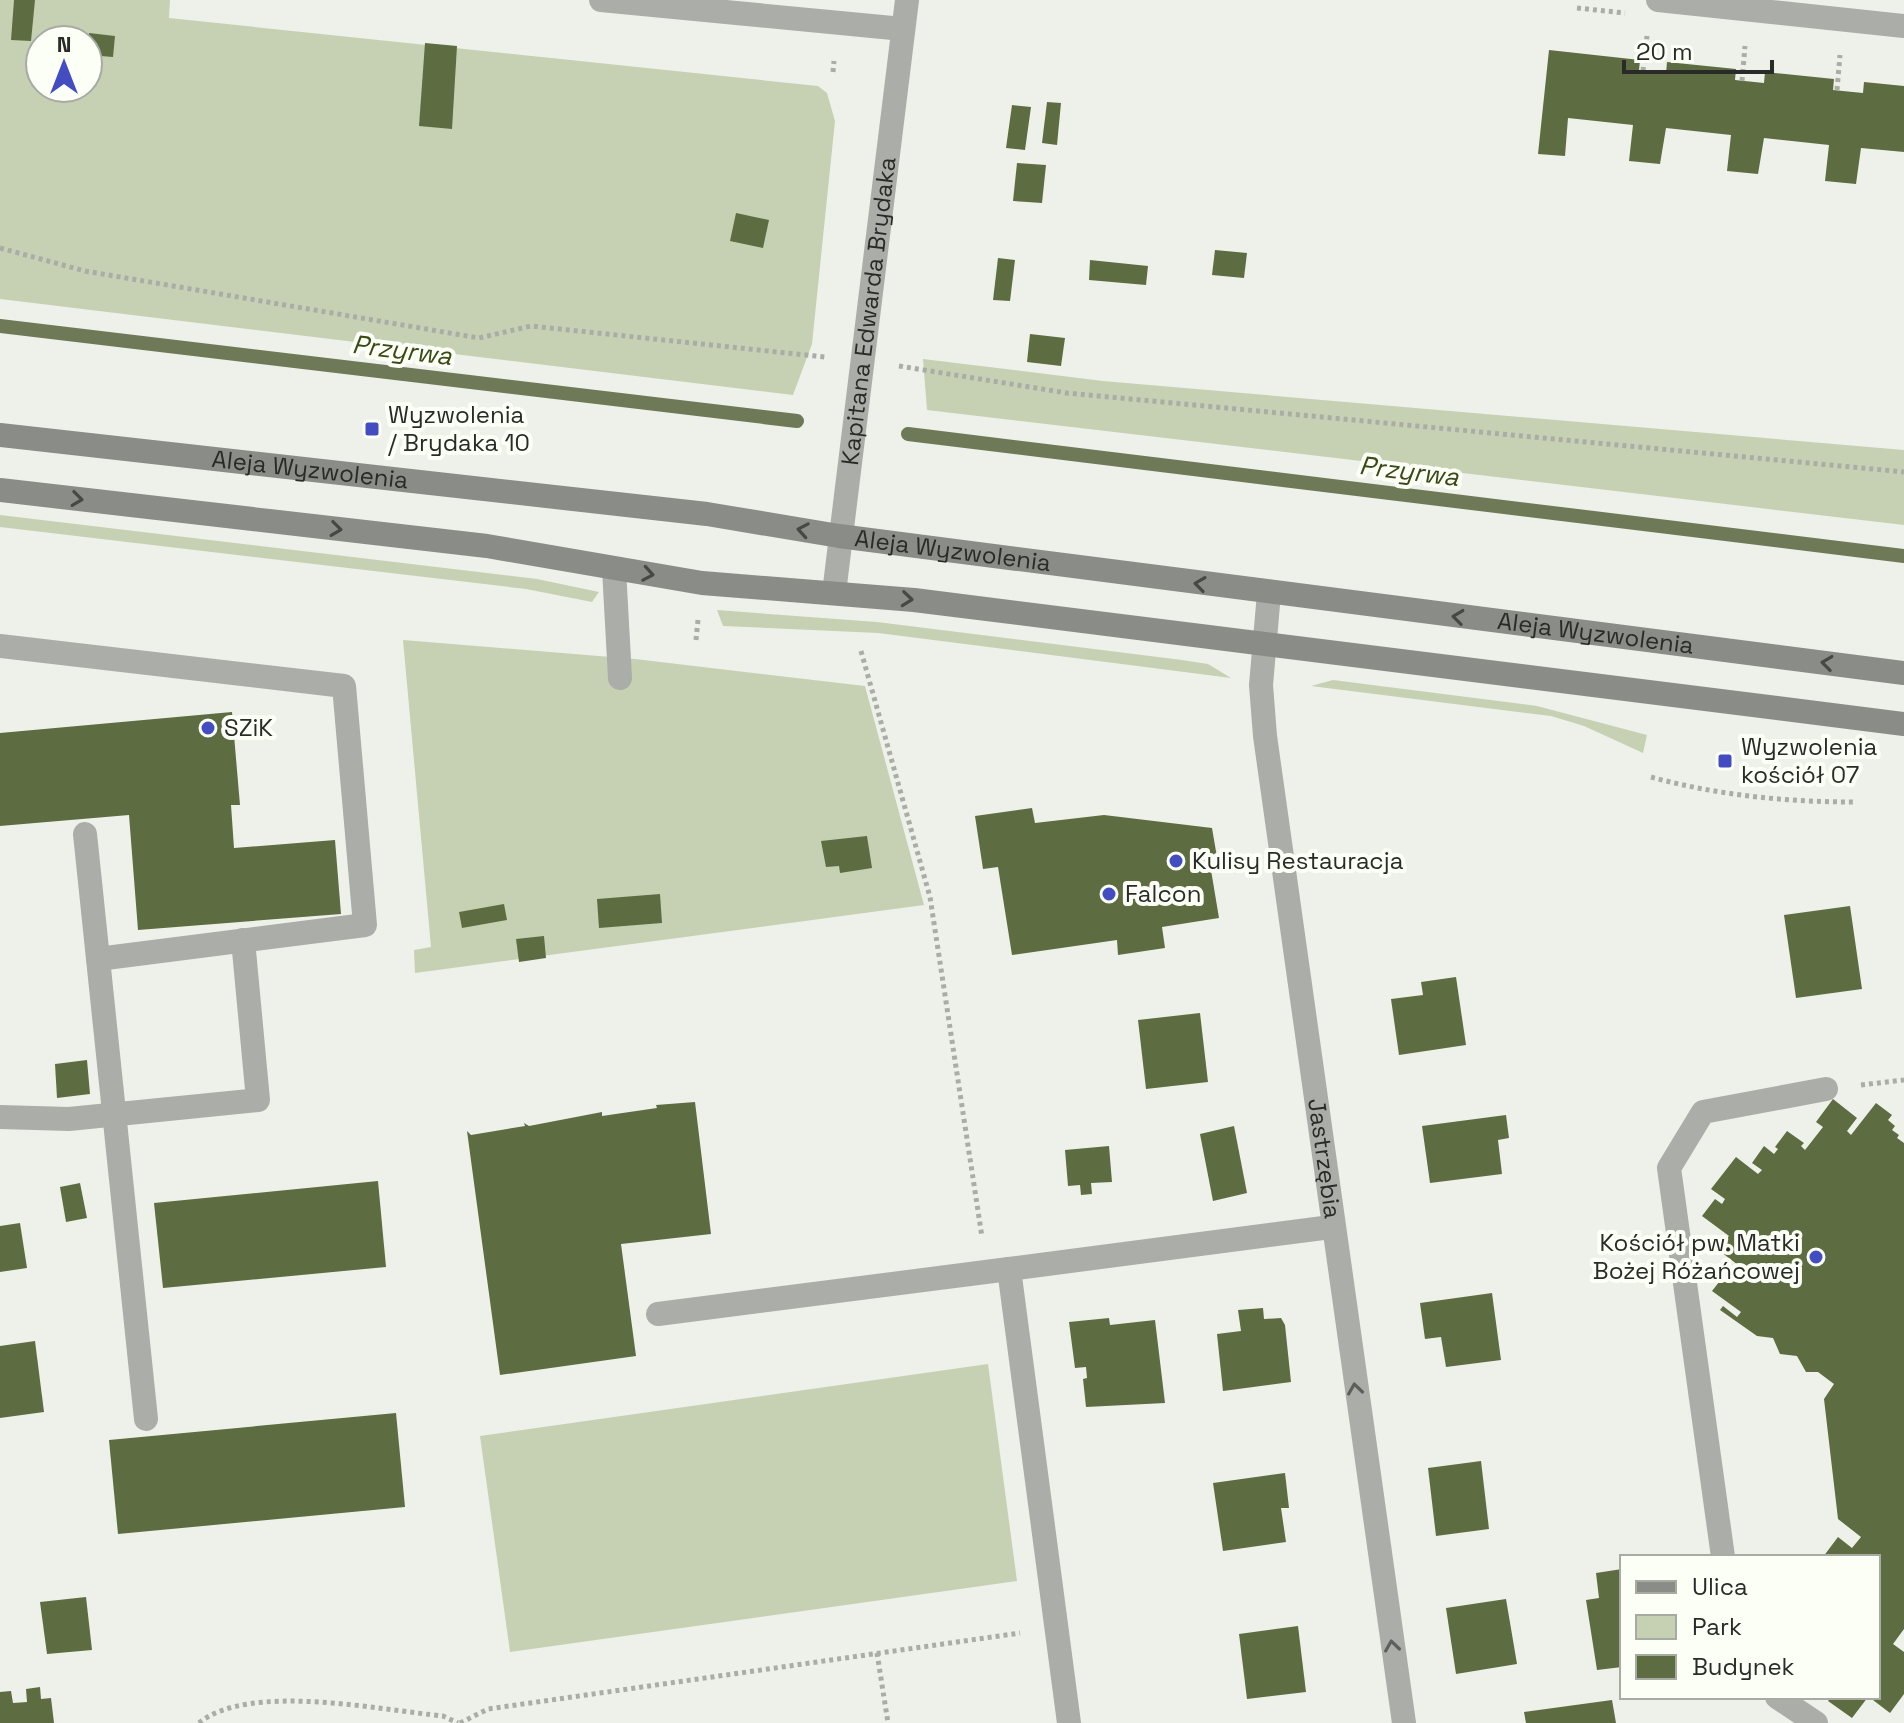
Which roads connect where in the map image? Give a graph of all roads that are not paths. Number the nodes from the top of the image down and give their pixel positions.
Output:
1 (601, 0) edge
2 (907, 0) edge
3 (1658, 0) edge
4 (1904, 26) edge
5 (903, 29) junction
6 (0, 435) edge
7 (0, 490) edge
8 (839, 536) junction
9 (614, 569) junction
10 (834, 593) junction
11 (1269, 593) junction
12 (1263, 643) junction
13 (0, 646) edge
14 (1904, 673) edge
15 (620, 678) dead end
16 (1904, 724) edge
17 (85, 834) dead end
18 (243, 940) junction
19 (98, 959) junction
20 (1826, 1089) dead end
21 (115, 1113) junction
22 (0, 1117) edge
23 (1331, 1227) junction
24 (1009, 1269) junction
25 (658, 1314) dead end
26 (146, 1419) dead end
27 (1723, 1555) edge
28 (1780, 1699) edge
29 (1069, 1723) edge
30 (1404, 1723) edge
31 (1816, 1723) edge

1 - 5 street
2 - 5 street, Kapitana Edwarda Brydaka
3 - 4 street
5 - 8 street, Kapitana Edwarda Brydaka
8 -> 6 main road, Aleja Wyzwolenia
7 -> 9 main road, Aleja Wyzwolenia
8 - 10 street, Kapitana Edwarda Brydaka
11 -> 8 main road, Aleja Wyzwolenia
9 -> 10 main road, Aleja Wyzwolenia
9 - 15 street
10 -> 12 main road, Aleja Wyzwolenia
11 - 12 street, Jastrzębia
14 -> 11 main road, Aleja Wyzwolenia
12 - 16 main road, Aleja Wyzwolenia
12 - 23 street, Jastrzębia
13 - 18 street
17 - 19 street
18 - 19 street
18 - 21 street
19 - 21 street
20 - 27 street
21 - 22 street
21 - 26 street
23 - 24 street
30 -> 23 street, Jastrzębia
24 - 25 street
24 - 29 street
28 - 31 street

